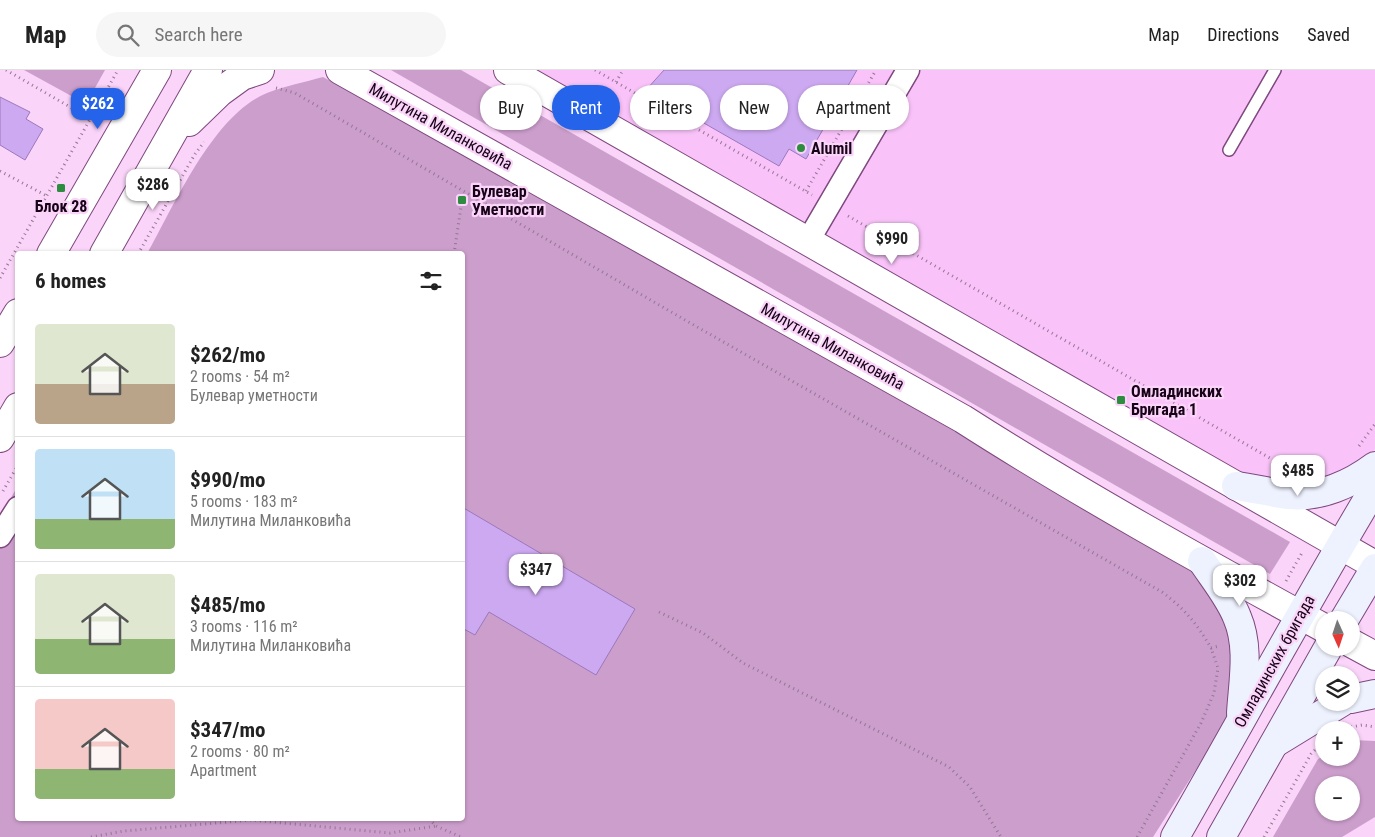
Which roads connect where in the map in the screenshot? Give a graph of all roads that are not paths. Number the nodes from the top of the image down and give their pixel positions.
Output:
1 (142, 70) edge
2 (157, 70) edge
3 (208, 70) edge
4 (508, 70) edge
5 (908, 70) edge
6 (1275, 70) edge
7 (338, 71) edge
8 (264, 79) edge
9 (124, 128) junction
10 (164, 148) junction
11 (1229, 150) dead end
12 (808, 241) junction
13 (53, 251) edge
14 (106, 251) edge
15 (15, 318) edge
16 (0, 343) edge
17 (15, 412) edge
18 (0, 438) edge
19 (1375, 466) edge
20 (1236, 486) junction
21 (1375, 486) edge
22 (15, 513) edge
23 (0, 536) edge
24 (1339, 545) junction
25 (1202, 561) junction
26 (1375, 567) edge
27 (1349, 611) edge
28 (1299, 614) junction
29 (1315, 623) edge
30 (1360, 648) edge
31 (1323, 656) edge
32 (1375, 656) edge
33 (1375, 694) edge
34 (1360, 697) edge
35 (1327, 711) edge
36 (1240, 725) junction
37 (1273, 744) junction
38 (1175, 837) edge
39 (1221, 837) edge

1 - 9 street
2 - 9 street
3 - 10 street
4 - 12 street
5 - 12 street
6 - 11 lane
7 - 25 street, Милутина Миланковића
8 - 10 street
9 - 13 street
10 - 14 street
12 - 20 street
15 - 16 street
17 - 18 street
19 - 20 main road
20 - 24 street
21 - 24 main road, Омладинских бригада
22 - 23 street
24 - 26 street
24 - 28 main road, Омладинских бригада
25 - 28 street, Милутина Миланковића
25 - 36 main road
26 - 27 main road
28 - 29 street, Милутина Миланковића
28 - 36 main road, Омладинских бригада
30 - 32 street
31 - 37 main road
33 - 34 main road
35 - 37 main road
36 - 38 main road, Омладинских бригада
37 - 39 main road

